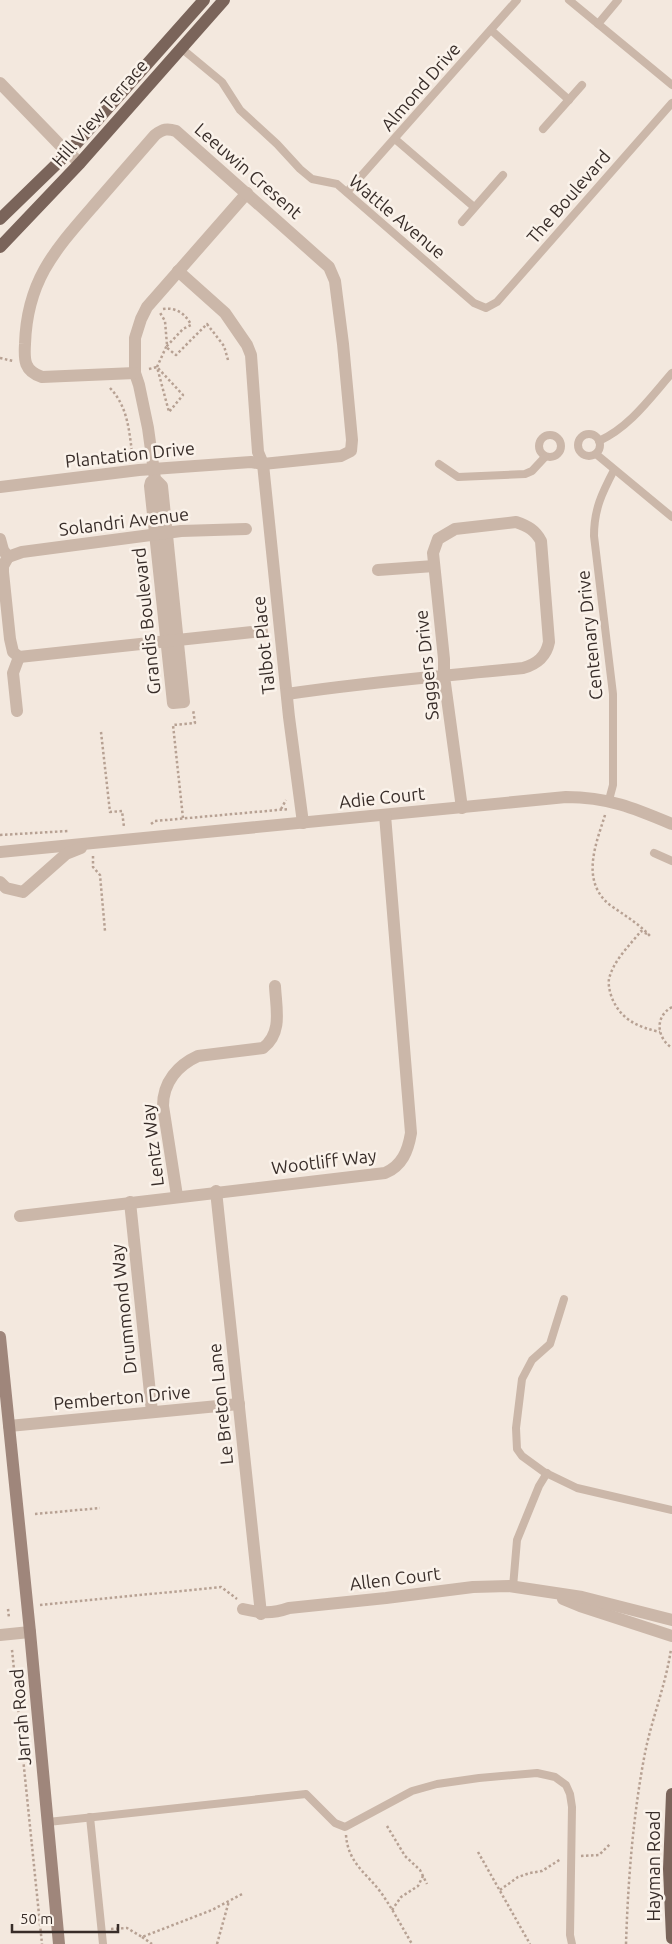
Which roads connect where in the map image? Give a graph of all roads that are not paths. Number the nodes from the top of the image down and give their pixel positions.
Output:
1 (204, 0) edge
2 (224, 0) edge
3 (517, 0) edge
4 (569, 0) edge
5 (618, 0) edge
6 (598, 24) junction
7 (491, 30) junction
8 (181, 48) junction
9 (0, 83) edge
10 (582, 85) dead end
11 (672, 85) edge
12 (569, 100) junction
13 (672, 103) edge
14 (543, 129) dead end
15 (395, 139) junction
16 (68, 153) junction
17 (80, 163) junction
18 (503, 175) dead end
19 (348, 192) junction
20 (247, 193) junction
21 (474, 207) junction
22 (0, 219) edge
23 (462, 222) dead end
24 (0, 247) edge
25 (178, 271) junction
26 (486, 308) joint
27 (135, 373) junction
28 (672, 373) edge
29 (599, 441) junction
30 (562, 445) junction
31 (578, 445) junction
32 (596, 454) junction
33 (545, 457) junction
34 (263, 464) junction
35 (439, 464) dead end
36 (614, 470) junction
37 (154, 474) junction
38 (0, 487) edge
39 (672, 517) edge
40 (246, 529) dead end
41 (161, 534) junction
42 (0, 539) edge
43 (8, 557) junction
44 (434, 566) junction
45 (378, 570) dead end
46 (262, 631) dead end
47 (172, 640) junction
48 (18, 657) junction
49 (444, 676) junction
50 (287, 694) junction
51 (17, 711) dead end
52 (609, 800) junction
53 (462, 808) junction
54 (385, 816) junction
55 (303, 823) junction
56 (672, 824) edge
57 (92, 843) junction
58 (0, 852) edge
59 (654, 853) dead end
60 (672, 862) edge
61 (0, 882) edge
62 (275, 986) dead end
63 (216, 1192) junction
64 (177, 1196) junction
65 (130, 1202) junction
66 (20, 1216) dead end
67 (564, 1299) dead end
68 (0, 1337) edge
69 (239, 1404) junction
70 (152, 1412) junction
71 (9, 1426) junction
72 (547, 1473) junction
73 (672, 1510) edge
74 (513, 1587) junction
75 (552, 1594) junction
76 (243, 1609) road end
77 (261, 1614) junction
78 (672, 1620) edge
79 (30, 1632) junction
80 (0, 1636) edge
81 (671, 1642) edge
82 (672, 1794) edge
83 (90, 1817) junction
84 (48, 1822) junction
85 (672, 1938) edge
86 (59, 1944) edge
87 (103, 1944) edge
88 (572, 1944) edge

1 - 16 main road, Hill View Terrace
2 - 8 main road, Hill View Terrace
3 - 7 lane, Almond Drive
4 - 6 lane
5 - 6 lane
6 - 11 lane
7 - 12 lane
7 - 15 lane, Almond Drive
8 - 17 main road, Hill View Terrace
8 - 19 lane, Wattle Avenue
9 - 16 street
10 - 12 lane
12 - 14 lane
13 - 26 lane, The Boulevard
15 - 19 lane, Almond Drive
15 - 21 lane
16 - 17 street
16 - 22 main road, Hill View Terrace
17 - 24 main road, Hill View Terrace
18 - 21 lane
19 - 26 lane, Wattle Avenue
20 - 25 street, Grandis Boulevard
20 - 27 street, Leeuwin Cresent
20 - 34 street, Leeuwin Cresent
21 - 23 lane
25 - 27 street, Grandis Boulevard
25 - 34 street, Talbot Place
27 - 37 street, Grandis Boulevard
28 - 29 lane
29 - 31 lane
29 - 32 lane
30 - 31 lane
30 - 33 lane
30 - 33 lane
31 - 32 lane
32 - 36 lane
33 - 35 lane
34 - 37 street, Plantation Drive
34 - 50 street, Talbot Place
36 - 39 lane
36 - 52 lane, Centenary Drive
37 - 38 street, Plantation Drive
37 - 41 street, Grandis Boulevard
40 - 41 street, Solandri Avenue
41 - 43 street, Solandri Avenue
41 - 47 street, Grandis Boulevard
42 - 43 street
43 - 48 street
44 - 45 street
44 - 49 street, Saggers Drive
44 - 49 street, Saggers Drive
46 - 47 street
47 - 48 street
48 - 51 street
49 - 50 street
49 - 53 street, Saggers Drive
50 - 55 street, Talbot Place
52 - 53 street, Adie Court
52 - 56 street, Adie Court
53 - 54 street, Adie Court
54 - 55 street, Adie Court
54 - 63 street, Wootliff Way
55 - 57 street, Adie Court
57 - 58 street, Adie Court
57 - 61 street, Adie Court
59 - 60 lane
62 - 64 street, Lentz Way
63 - 64 street, Wootliff Way
63 - 69 street, Le Breton Lane
64 - 65 street, Wootliff Way
65 - 66 street, Wootliff Way
65 - 70 street, Drummond Way
67 - 72 lane
68 - 71 street, Jarrah Road
69 - 70 street, Pemberton Drive
69 - 77 street, Le Breton Lane
70 - 71 street, Pemberton Drive
71 - 79 street, Jarrah Road
72 - 73 lane
72 - 74 lane
74 - 75 street, Allen Court
74 - 77 street, Allen Court
75 - 78 street, Allen Court
75 - 81 street, Allen Court
76 - 77 street, Allen Court
79 - 80 street
79 - 84 street, Jarrah Road
82 - 85 main road, Hayman Road
83 - 84 lane
83 - 87 lane
83 - 88 lane
84 - 86 street, Jarrah Road

